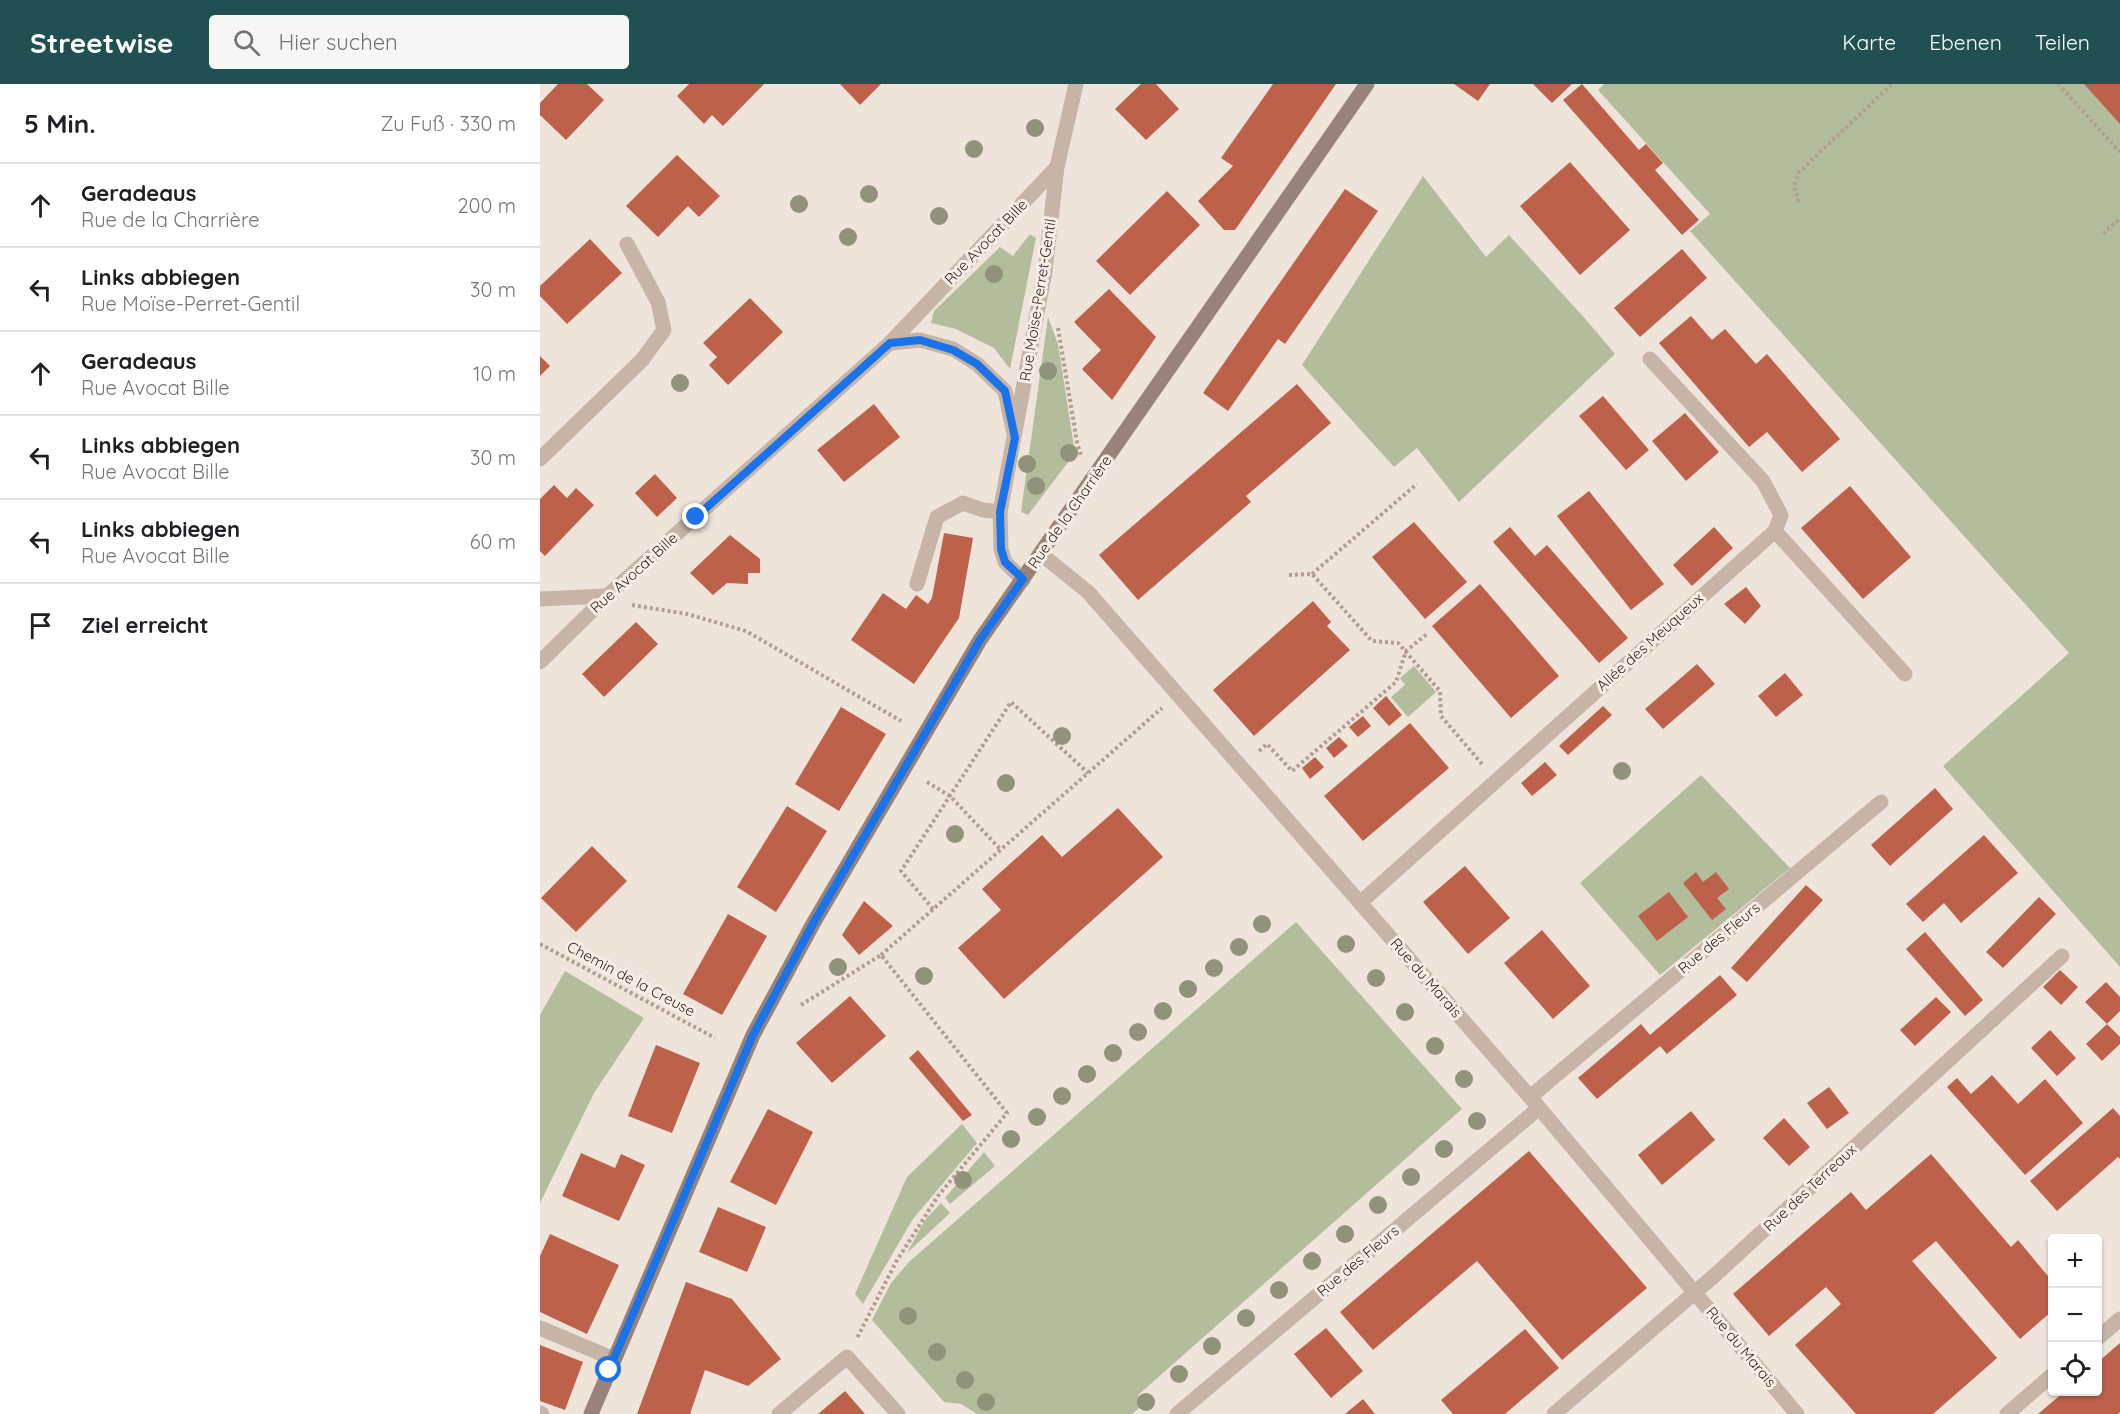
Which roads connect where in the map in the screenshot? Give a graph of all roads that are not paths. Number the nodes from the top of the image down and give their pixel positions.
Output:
1 (1076, 84) edge
2 (1367, 84) edge
3 (1057, 167) junction
4 (627, 244) dead end
5 (890, 343) junction
6 (1650, 359) dead end
7 (1015, 438) junction
8 (540, 459) edge
9 (1000, 512) junction
10 (1775, 531) junction
11 (1041, 554) junction
12 (1023, 579) junction
13 (917, 584) dead end
14 (607, 596) junction
15 (540, 598) edge
16 (540, 662) edge
17 (1905, 674) dead end
18 (1881, 802) dead end
19 (1360, 902) junction
20 (2062, 956) dead end
21 (1534, 1103) junction
22 (1695, 1293) junction
23 (2120, 1319) edge
24 (540, 1328) edge
25 (2102, 1334) edge
26 (614, 1359) junction
27 (2048, 1379) edge
28 (591, 1414) edge
29 (779, 1414) edge
30 (898, 1414) edge
31 (1177, 1414) edge
32 (1554, 1414) edge
33 (1797, 1414) edge
34 (2007, 1414) edge

1 - 3 street, Rue Moïse-Perret-Gentil
2 - 11 main road, Rue de la Charrière
3 - 5 street, Rue Avocat Bille
3 - 7 street, Rue Moïse-Perret-Gentil
4 - 8 street
5 - 7 street
5 - 14 street, Rue Avocat Bille
6 - 10 street
7 - 9 street, Rue Moïse-Perret-Gentil
9 - 12 street, Rue Moïse-Perret-Gentil
9 - 13 street
10 - 17 street
10 - 19 street, Allée des Meuqueux
11 - 12 main road, Rue de la Charrière
11 - 19 street, Rue du Marais
12 - 26 main road, Rue de la Charrière
14 - 15 street
14 - 16 street, Rue Avocat Bille
18 - 21 street, Rue des Fleurs
19 - 21 street, Rue du Marais
20 - 22 street, Rue des Terreaux
21 - 22 street, Rue du Marais
21 - 31 street, Rue des Fleurs
22 - 32 street, Rue des Terreaux
22 - 33 street, Rue du Marais
23 - 25 street
24 - 26 street
26 - 28 main road, Rue de la Charrière
27 - 34 street
29 - 30 street

